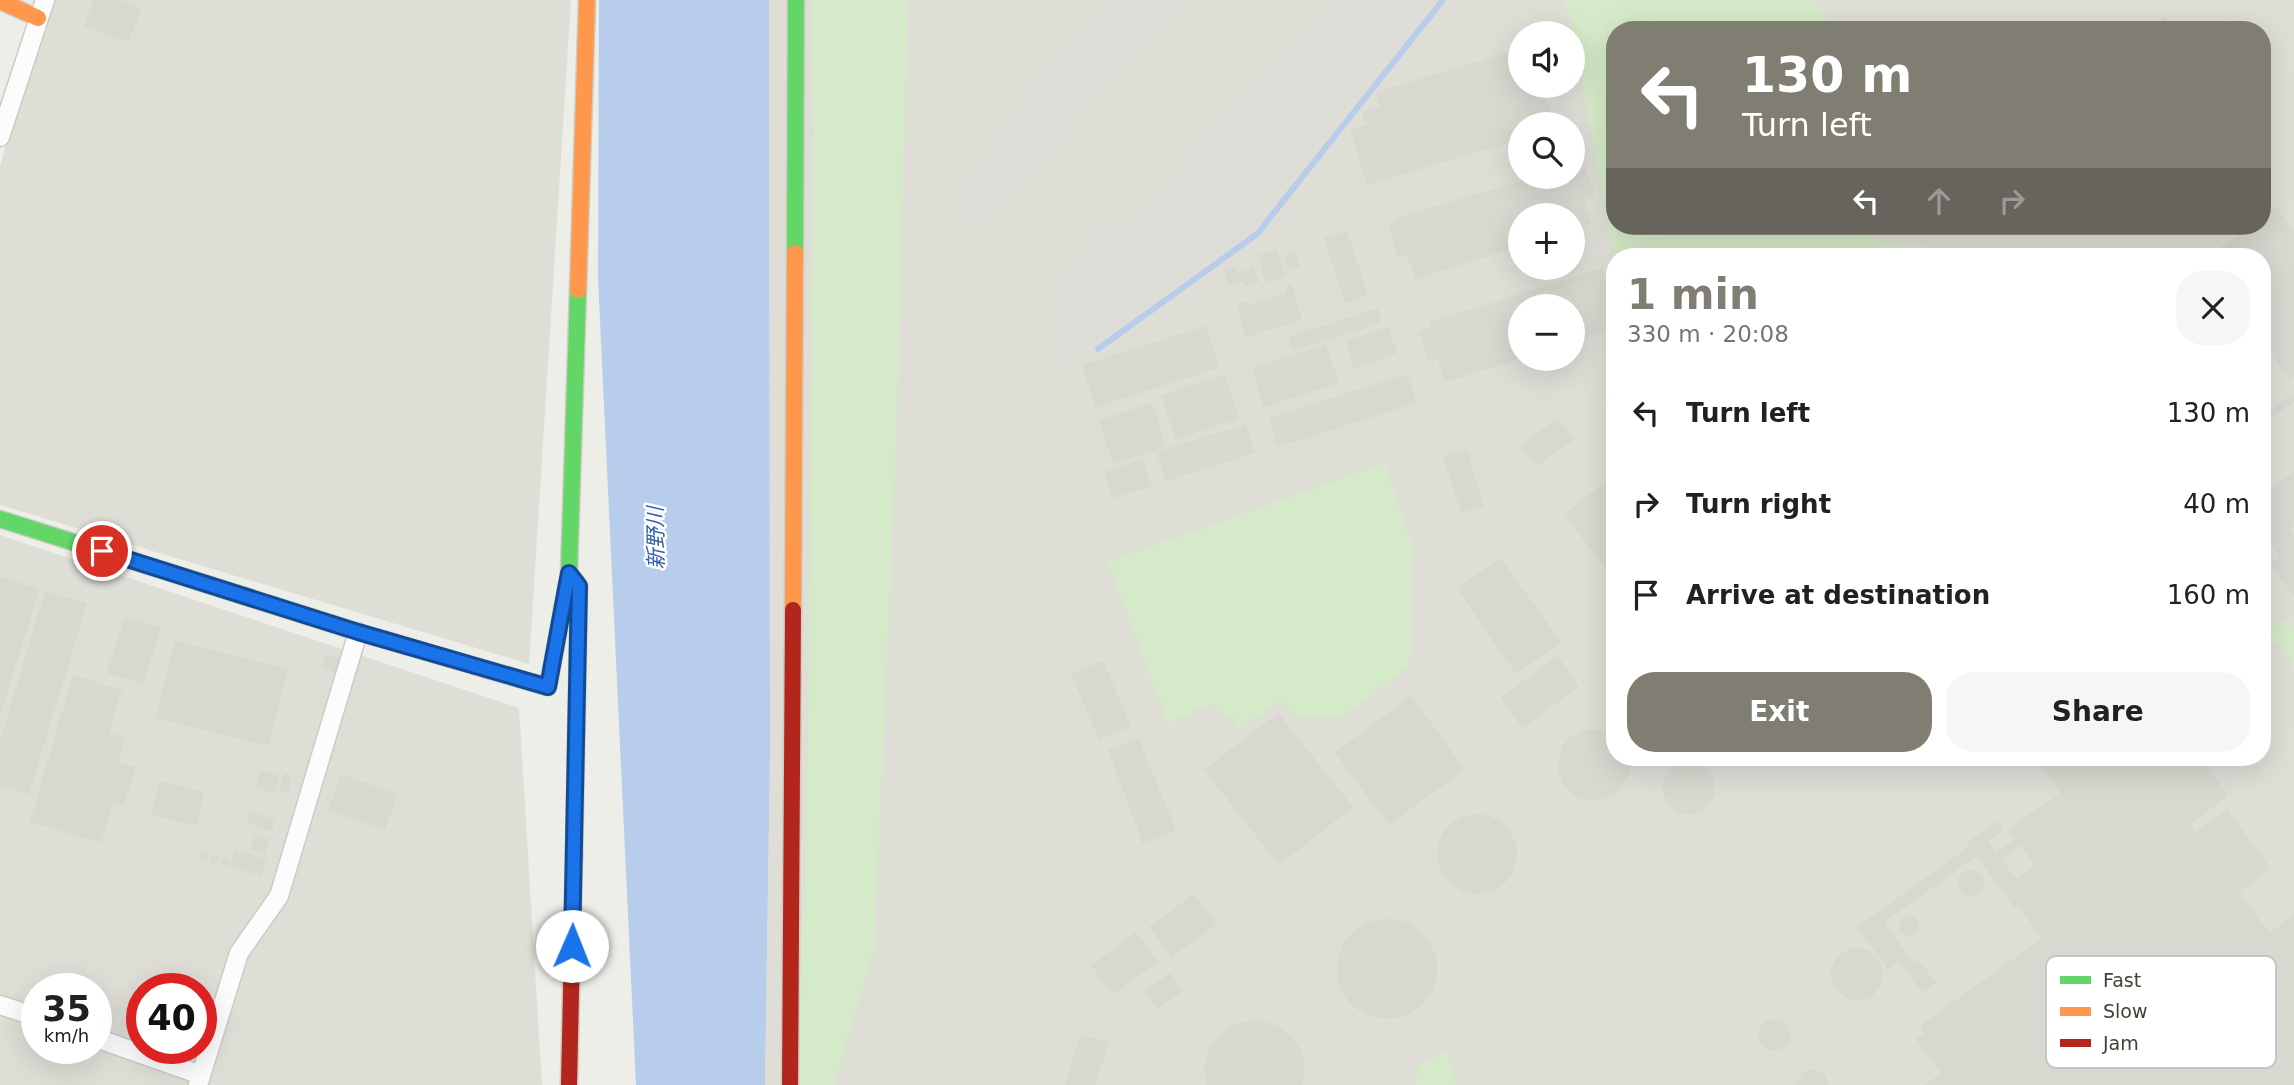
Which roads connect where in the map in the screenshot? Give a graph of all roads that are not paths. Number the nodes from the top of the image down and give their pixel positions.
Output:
1 (45, 0) edge
2 (587, 0) edge
3 (796, 0) edge
4 (0, 1) edge
5 (38, 18) junction
6 (0, 137) edge
7 (0, 519) edge
8 (569, 573) junction
9 (358, 632) junction
10 (0, 1005) edge
11 (21, 1012) edge
12 (112, 1044) edge
13 (200, 1080) edge
14 (569, 1085) edge
15 (790, 1085) edge

1 - 5 street
2 - 8 street
3 - 15 street
4 - 5 street
5 - 6 street
7 - 9 street
8 - 9 street
8 - 14 street
9 - 13 street
10 - 11 street
12 - 13 street

